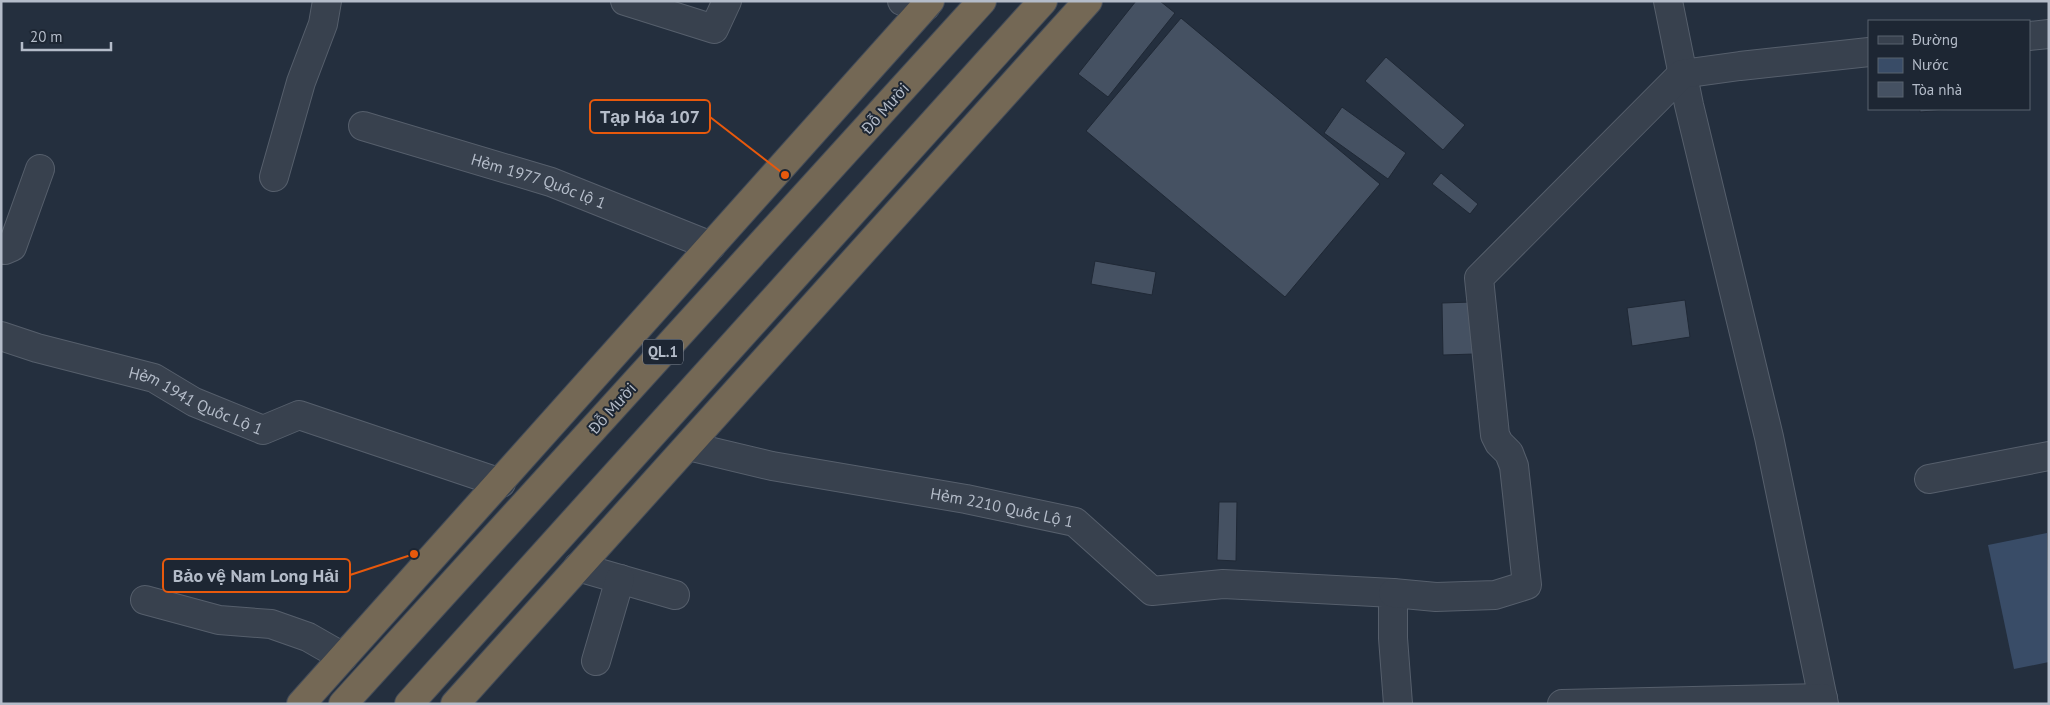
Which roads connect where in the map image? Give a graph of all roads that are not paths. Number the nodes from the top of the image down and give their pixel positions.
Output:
1 (327, 1) edge
2 (625, 1) edge
3 (727, 1) edge
4 (982, 1) edge
5 (1043, 1) edge
6 (1088, 1) edge
7 (1668, 1) edge
8 (919, 3) edge
9 (2049, 34) edge
10 (2030, 36) edge
11 (1868, 52) edge
12 (1682, 74) junction
13 (363, 126) dead end
14 (40, 168) dead end
15 (274, 177) dead end
16 (711, 246) junction
17 (3, 254) edge
18 (1, 336) edge
19 (688, 446) junction
20 (2049, 456) edge
21 (1929, 479) dead end
22 (501, 483) junction
23 (578, 568) junction
24 (620, 579) junction
25 (1393, 593) junction
26 (675, 595) dead end
27 (145, 600) dead end
28 (343, 657) junction
29 (596, 661) dead end
30 (1823, 701) edge
31 (1695, 702) edge
32 (301, 704) edge
33 (343, 704) edge
34 (409, 704) edge
35 (455, 704) edge
36 (1398, 704) edge
37 (1562, 704) edge

1 - 15 street
2 - 3 street
4 - 33 highway, Đỗ Mười / QL.1
5 - 34 highway, QL.1
6 - 19 highway
7 - 12 street
8 - 16 highway, Đỗ Mười / QL.1
9 - 10 street
11 - 12 street
12 - 25 street, Hẻm 2210 Quốc Lộ 1
12 - 30 street
13 - 16 street, Hẻm 1977 Quốc lộ 1
14 - 17 street
16 - 22 highway, Đỗ Mười / QL.1
18 - 22 street, Hẻm 1941 Quốc Lộ 1
19 - 23 highway
19 - 25 street, Hẻm 2210 Quốc Lộ 1
20 - 21 street
22 - 28 highway, Đỗ Mười / QL.1
23 - 24 street
23 - 35 highway
24 - 26 street
24 - 29 street
25 - 36 street
27 - 28 street
28 - 32 highway, Đỗ Mười / QL.1
30 - 31 street
31 - 37 street

